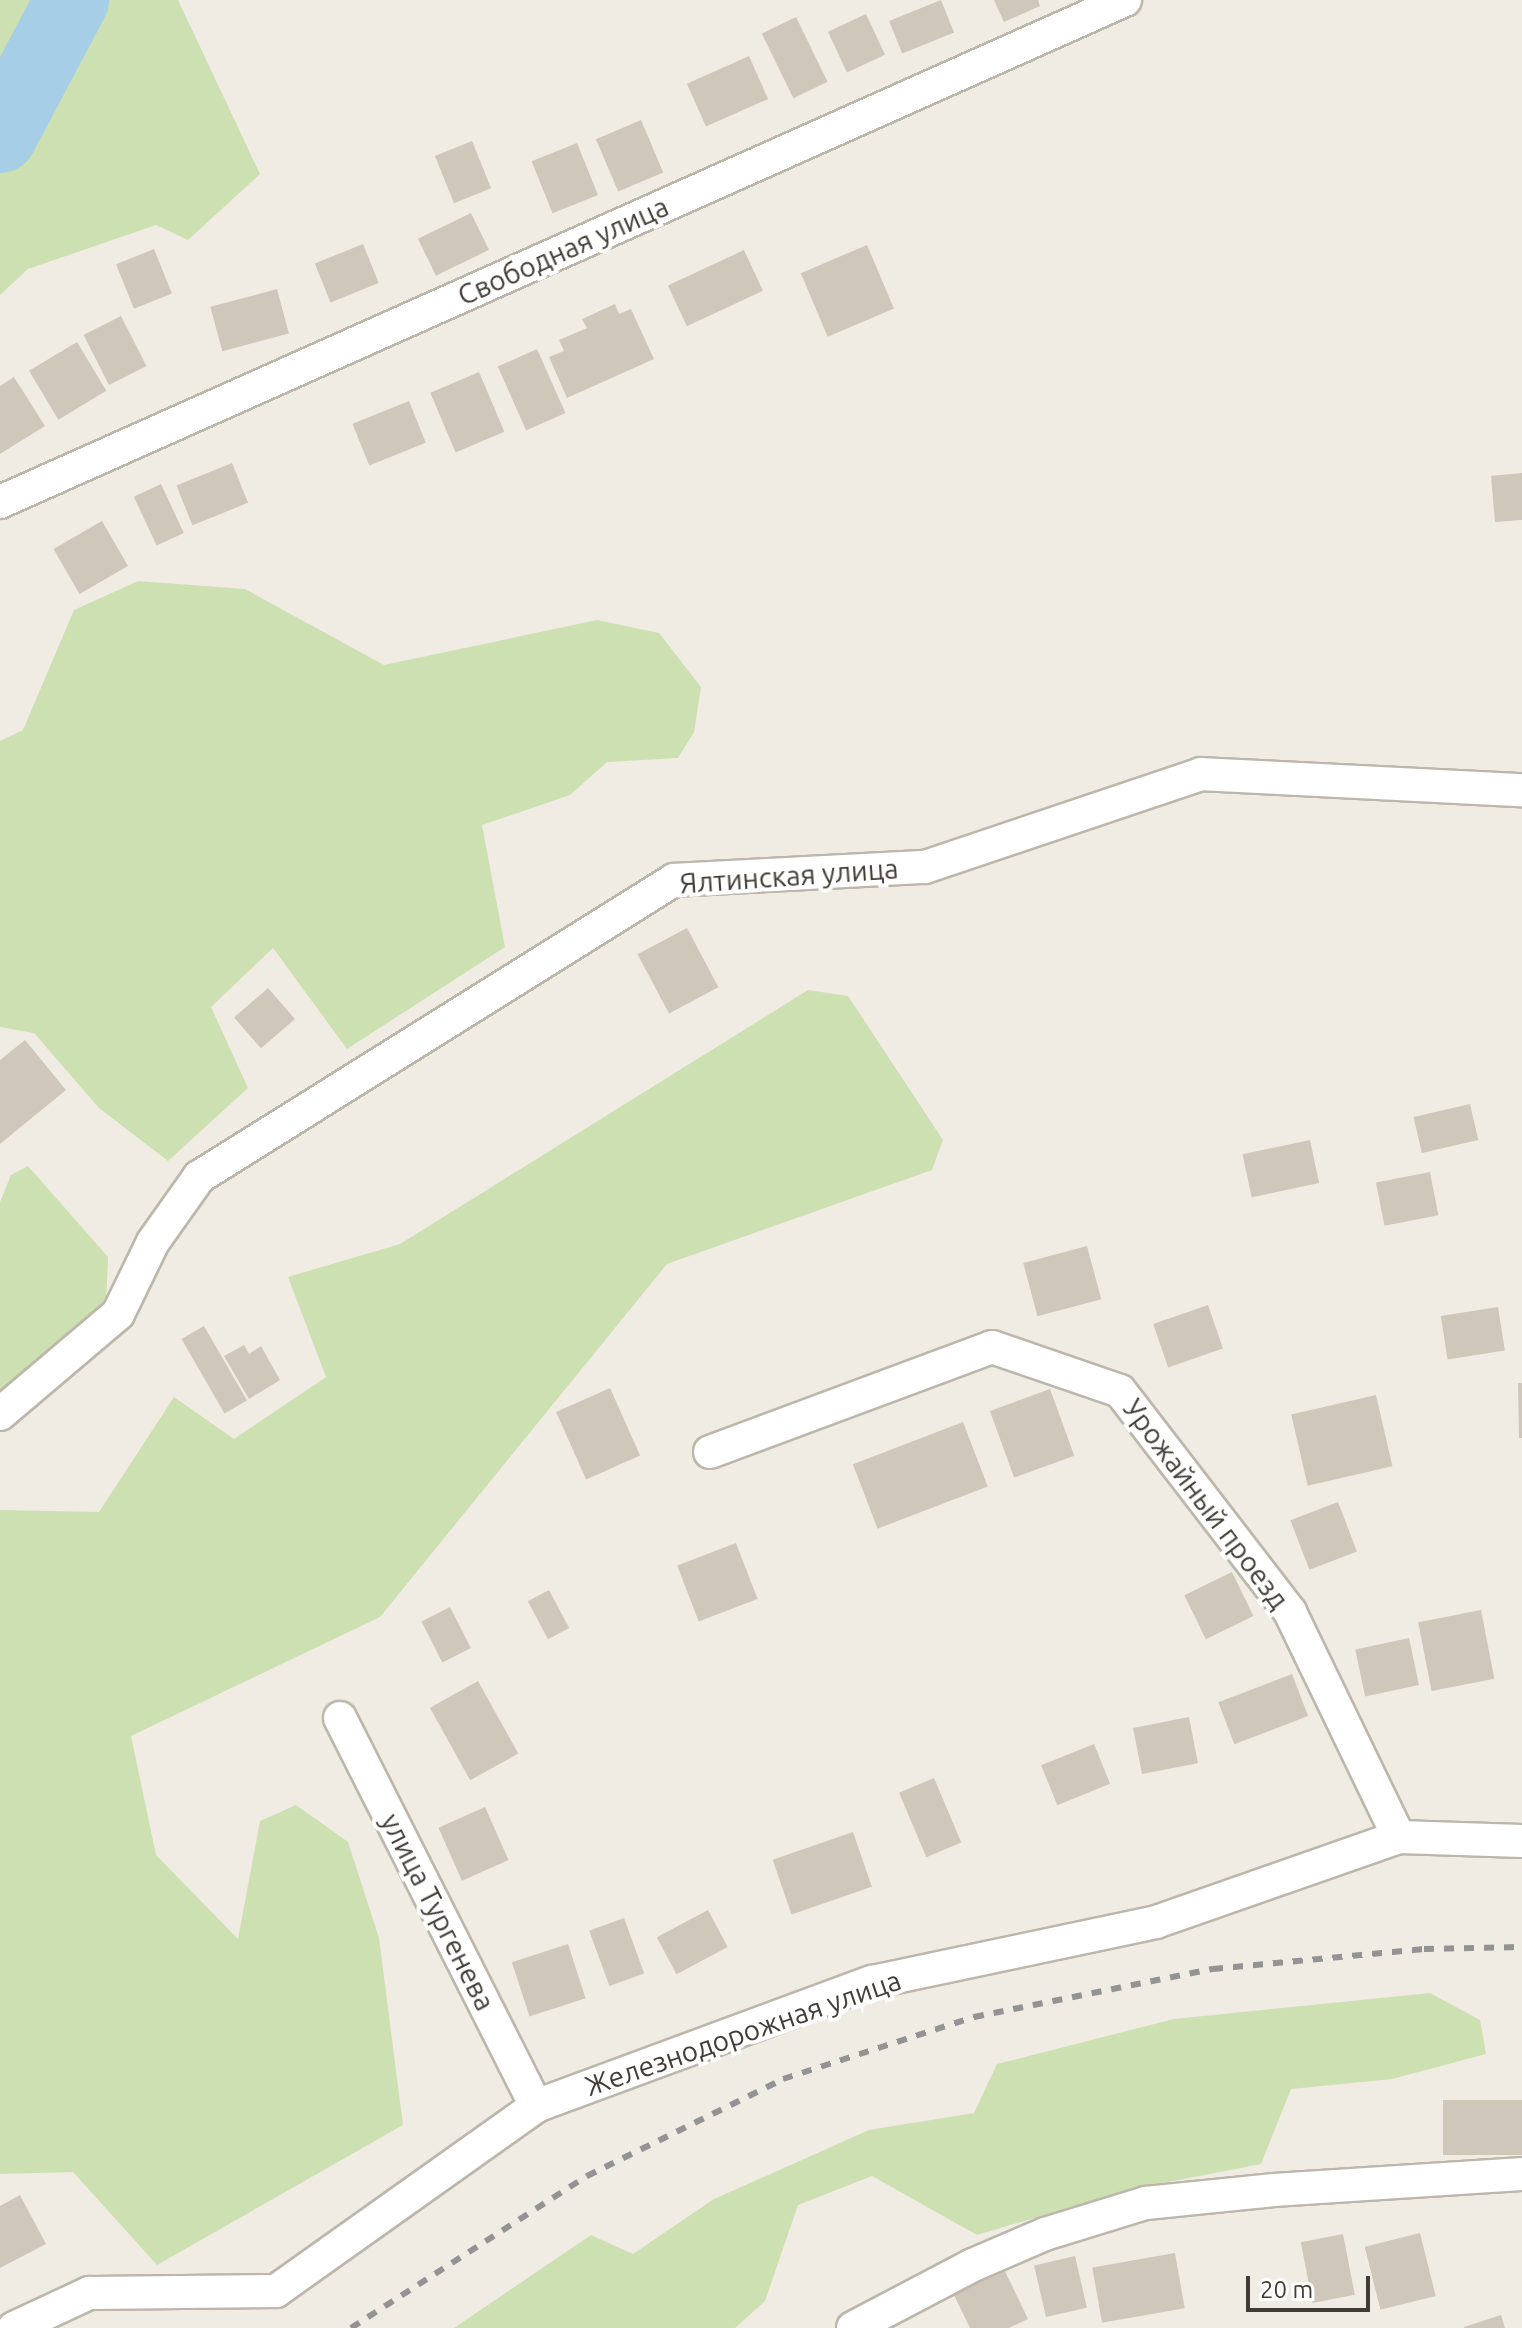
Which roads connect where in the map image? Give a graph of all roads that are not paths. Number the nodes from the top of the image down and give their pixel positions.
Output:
1 (1125, 0) edge
2 (0, 502) edge
3 (1522, 790) edge
4 (0, 1414) edge
5 (710, 1452) dead end
6 (340, 1718) dead end
7 (1399, 1837) junction
8 (1522, 1841) edge
9 (536, 2106) junction
10 (1522, 2174) edge
11 (14, 2328) edge
12 (853, 2328) edge

1 - 2 street, Свободная улица
3 - 4 street, Ялтинская улица
5 - 7 street, Урожайный проезд
6 - 9 street, улица Тургенева
7 - 8 street, Железнодорожная улица
7 - 9 street, Железнодорожная улица
9 - 11 street, Железнодорожная улица
10 - 12 street

